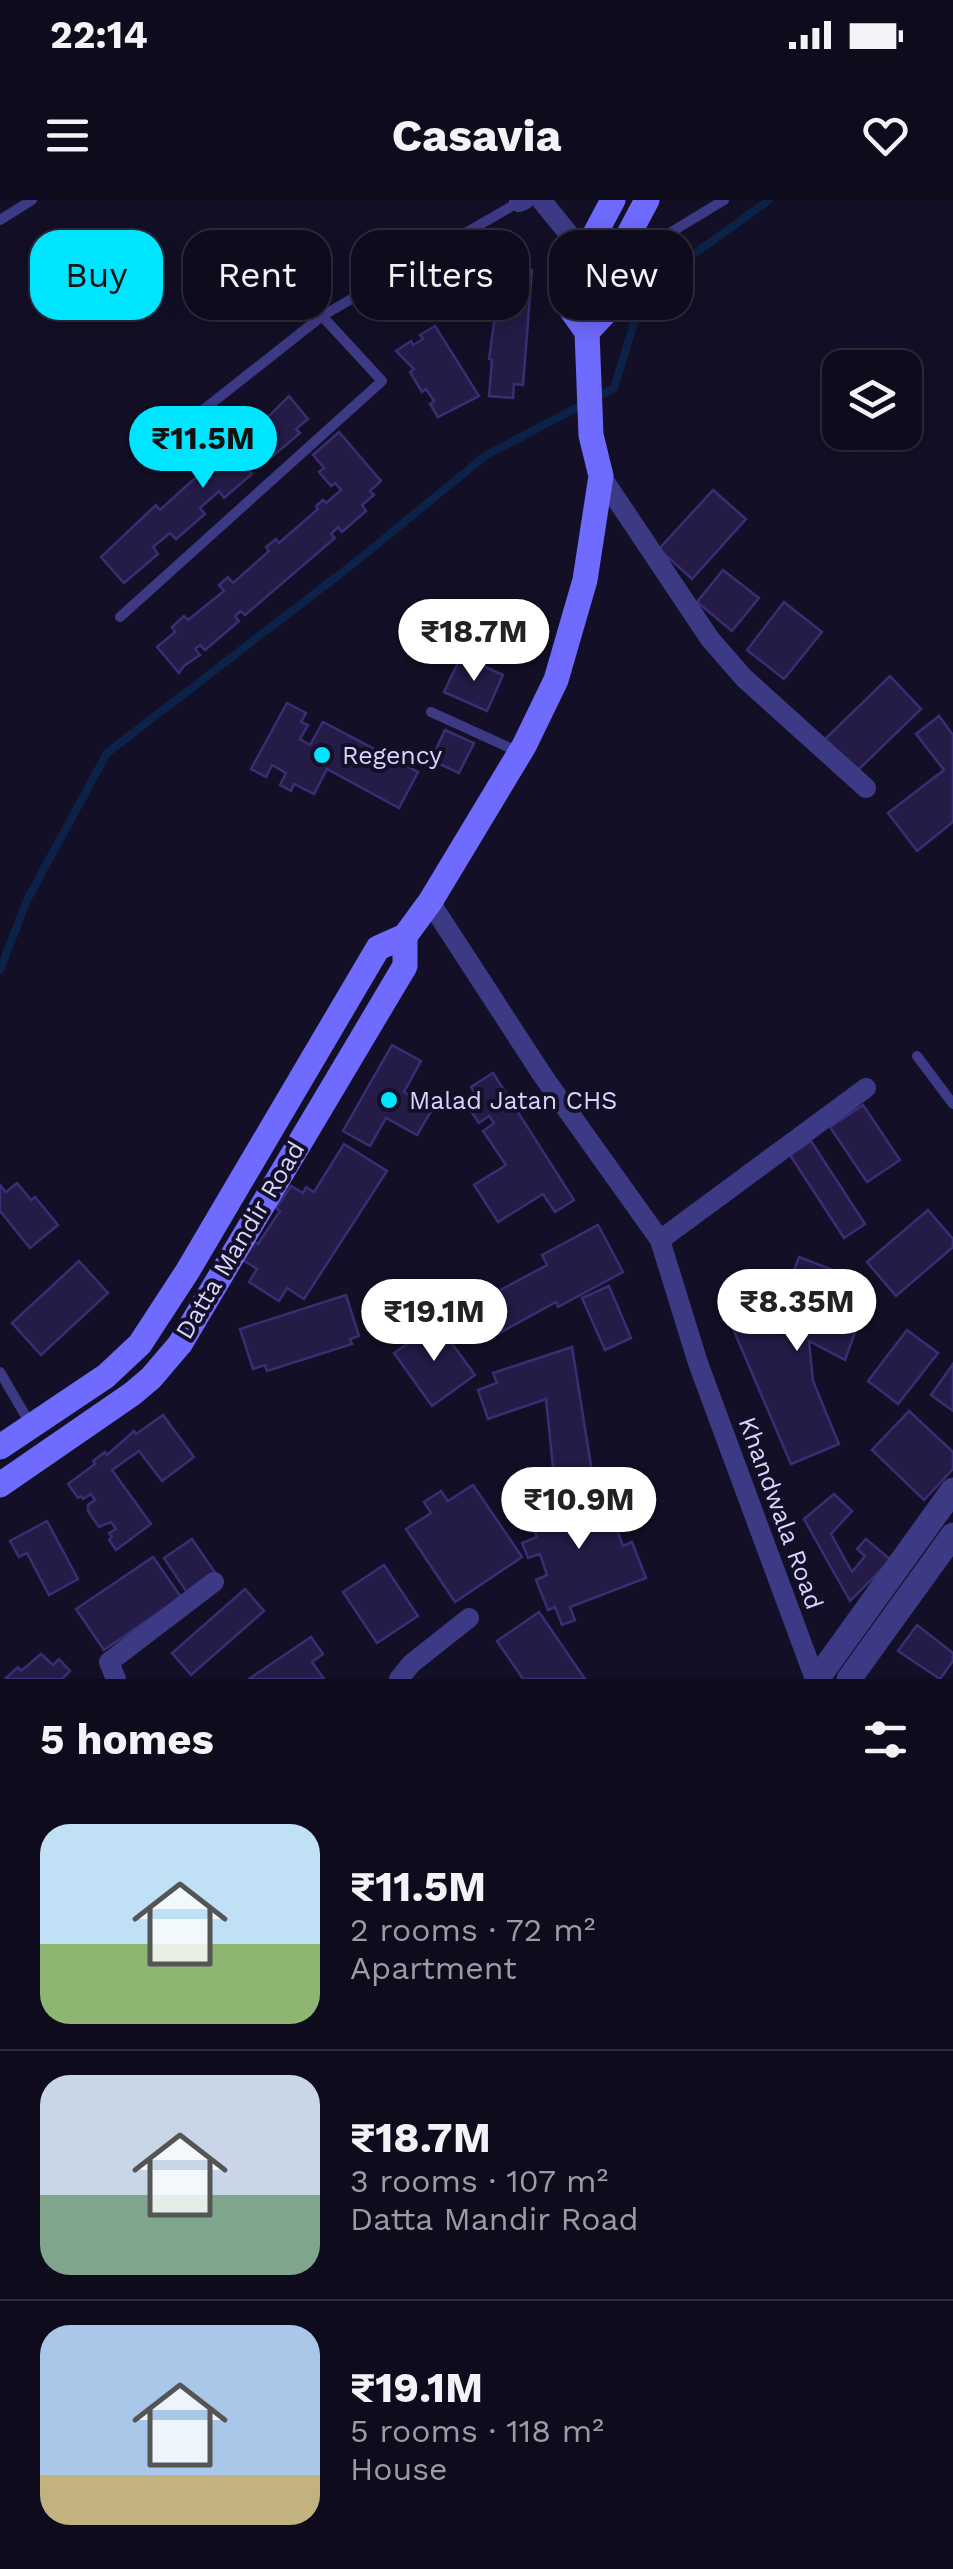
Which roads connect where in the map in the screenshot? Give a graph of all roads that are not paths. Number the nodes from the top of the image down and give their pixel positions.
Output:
1 (32, 200) edge
2 (542, 200) edge
3 (613, 200) edge
4 (647, 200) edge
5 (724, 200) edge
6 (522, 201) edge
7 (0, 220) edge
8 (566, 230) edge
9 (598, 230) edge
10 (632, 230) edge
11 (674, 230) edge
12 (331, 311) edge
13 (317, 320) edge
14 (326, 320) edge
15 (578, 320) edge
16 (598, 320) edge
17 (587, 332) junction
18 (168, 437) dead end
19 (600, 476) junction
20 (120, 616) dead end
21 (431, 712) dead end
22 (520, 753) junction
23 (866, 788) dead end
24 (430, 902) junction
25 (404, 936) junction
26 (359, 980) junction
27 (387, 996) junction
28 (917, 1056) dead end
29 (866, 1088) dead end
30 (953, 1104) edge
31 (660, 1240) junction
32 (0, 1372) edge
33 (69, 1401) junction
34 (32, 1426) junction
35 (86, 1426) junction
36 (0, 1448) edge
37 (0, 1486) edge
38 (953, 1490) edge
39 (953, 1535) edge
40 (937, 1556) edge
41 (214, 1582) dead end
42 (469, 1618) dead end
43 (116, 1679) edge
44 (398, 1679) edge
45 (816, 1679) edge
46 (849, 1679) edge

1 - 7 lane
2 - 8 street
3 - 9 main road
4 - 10 main road
5 - 11 lane
6 - 12 lane
13 - 18 lane
14 - 20 lane
15 - 17 main road
16 - 17 main road
17 - 19 main road, Datta Mandir Road
19 - 22 main road, Datta Mandir Road
19 - 23 street
21 - 22 lane
22 - 24 main road, Datta Mandir Road
24 - 25 main road, Datta Mandir Road
24 - 31 street, Khandwala Road
25 - 26 main road, Datta Mandir Road
25 - 27 main road, Datta Mandir Road
26 - 27 main road
26 - 33 main road, Datta Mandir Road
27 - 35 main road, Datta Mandir Road
28 - 30 lane
29 - 31 street
31 - 45 street, Khandwala Road
32 - 34 lane
33 - 34 main road, Datta Mandir Road
33 - 35 main road
34 - 36 main road, Datta Mandir Road
35 - 37 main road, Datta Mandir Road
38 - 40 street
39 - 40 street
40 - 45 street
40 - 46 street
41 - 43 street
42 - 44 street

